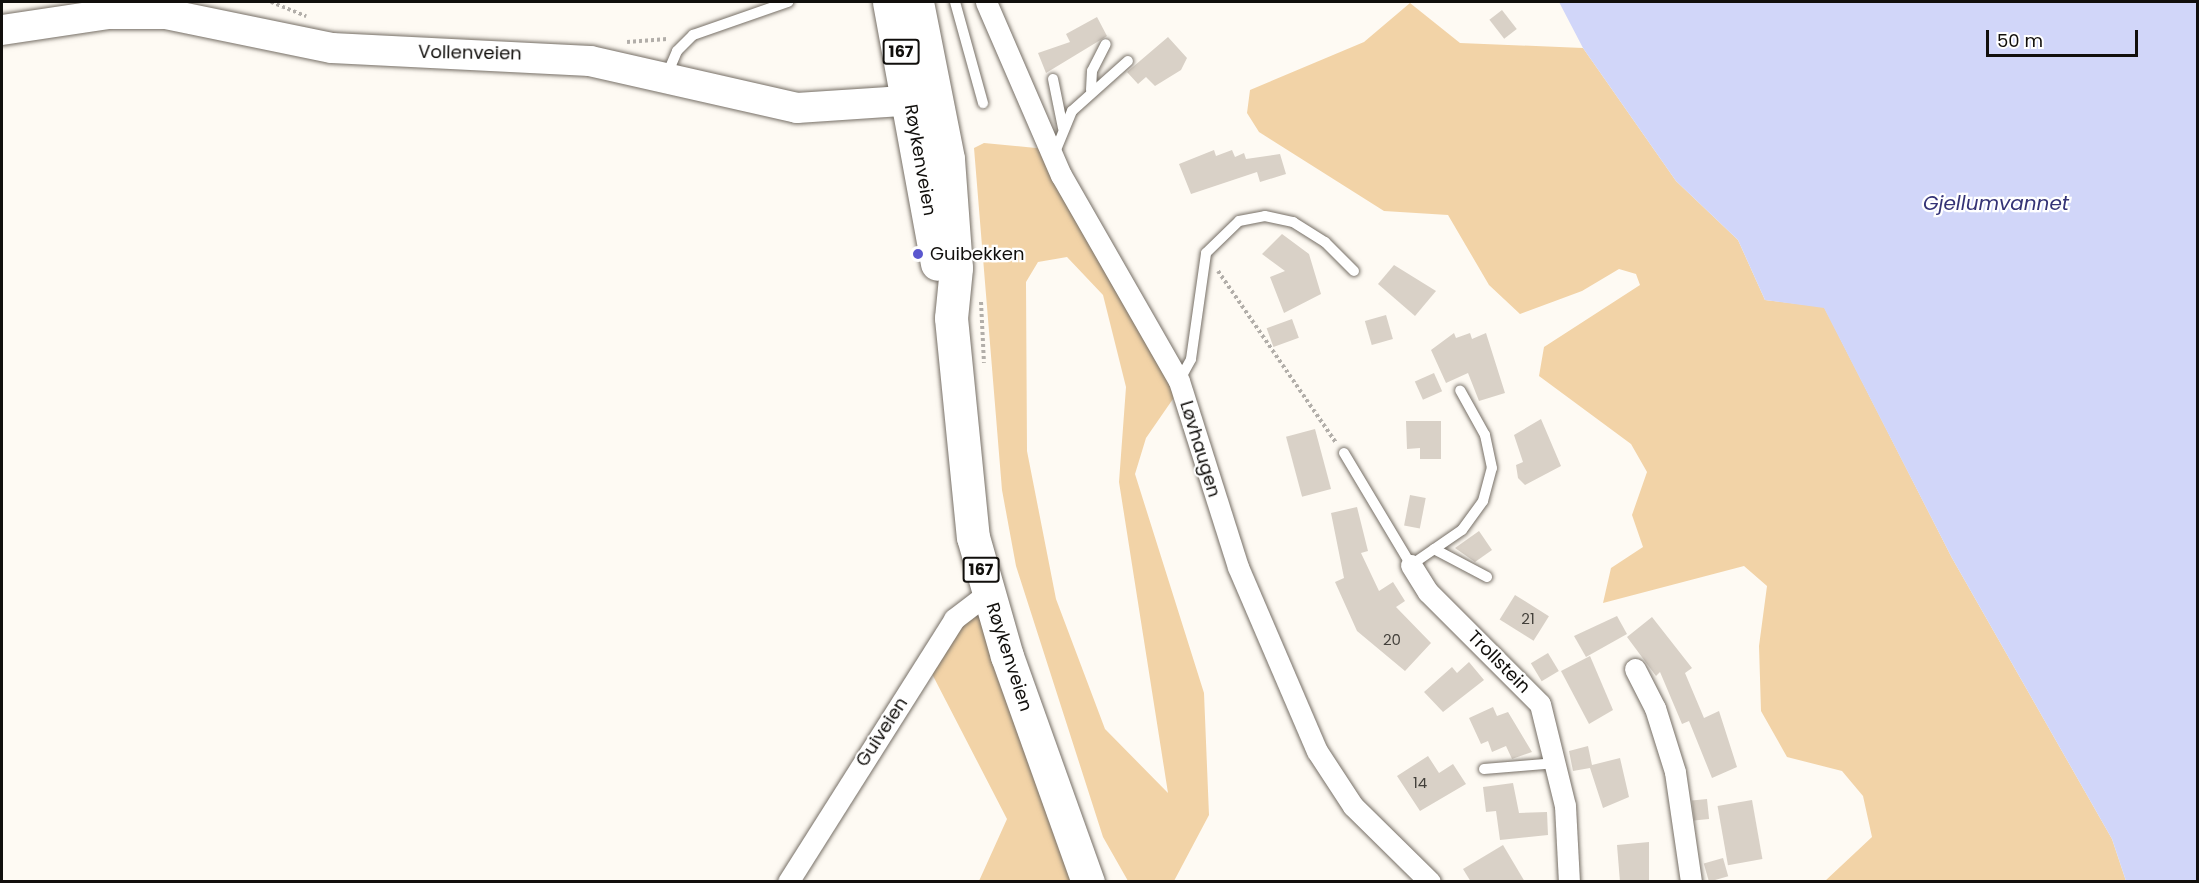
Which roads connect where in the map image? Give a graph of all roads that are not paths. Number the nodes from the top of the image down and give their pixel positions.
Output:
1 (788, 2) edge
2 (889, 2) edge
3 (917, 2) edge
4 (955, 2) edge
5 (986, 2) edge
6 (2, 30) edge
7 (1106, 44) dead end
8 (1128, 61) dead end
9 (666, 77) junction
10 (1053, 79) dead end
11 (1091, 90) junction
12 (924, 100) junction
13 (983, 103) dead end
14 (1063, 130) junction
15 (1053, 157) junction
16 (1354, 271) dead end
17 (1179, 381) junction
18 (1460, 390) dead end
19 (1344, 453) road end
20 (1434, 549) junction
21 (1411, 566) junction
22 (1487, 577) dead end
23 (988, 593) junction
24 (1635, 669) dead end
25 (1557, 763) junction
26 (1484, 770) dead end
27 (788, 882) edge
28 (1088, 882) edge
29 (1430, 882) edge
30 (1569, 882) edge
31 (1691, 882) edge

1 - 9 lane
2 - 12 main road, Røykenveien / 167
3 - 12 main road, Røykenveien / 167
4 - 13 lane
5 - 15 street, Løvhaugen
6 - 9 main road, Vollenveien
7 - 11 lane
8 - 11 lane
9 - 12 main road, Vollenveien
10 - 14 lane
11 - 14 lane
12 - 23 main road, Røykenveien / 167
14 - 15 lane
15 - 17 street, Løvhaugen
16 - 17 lane
17 - 29 street, Løvhaugen
18 - 20 lane
19 - 21 lane
20 - 21 lane
20 - 22 lane
21 - 25 street, Trollstein
23 - 27 street, Guiveien
23 - 28 main road, Røykenveien / 167
24 - 31 street
25 - 26 lane
25 - 30 street, Trollstein

